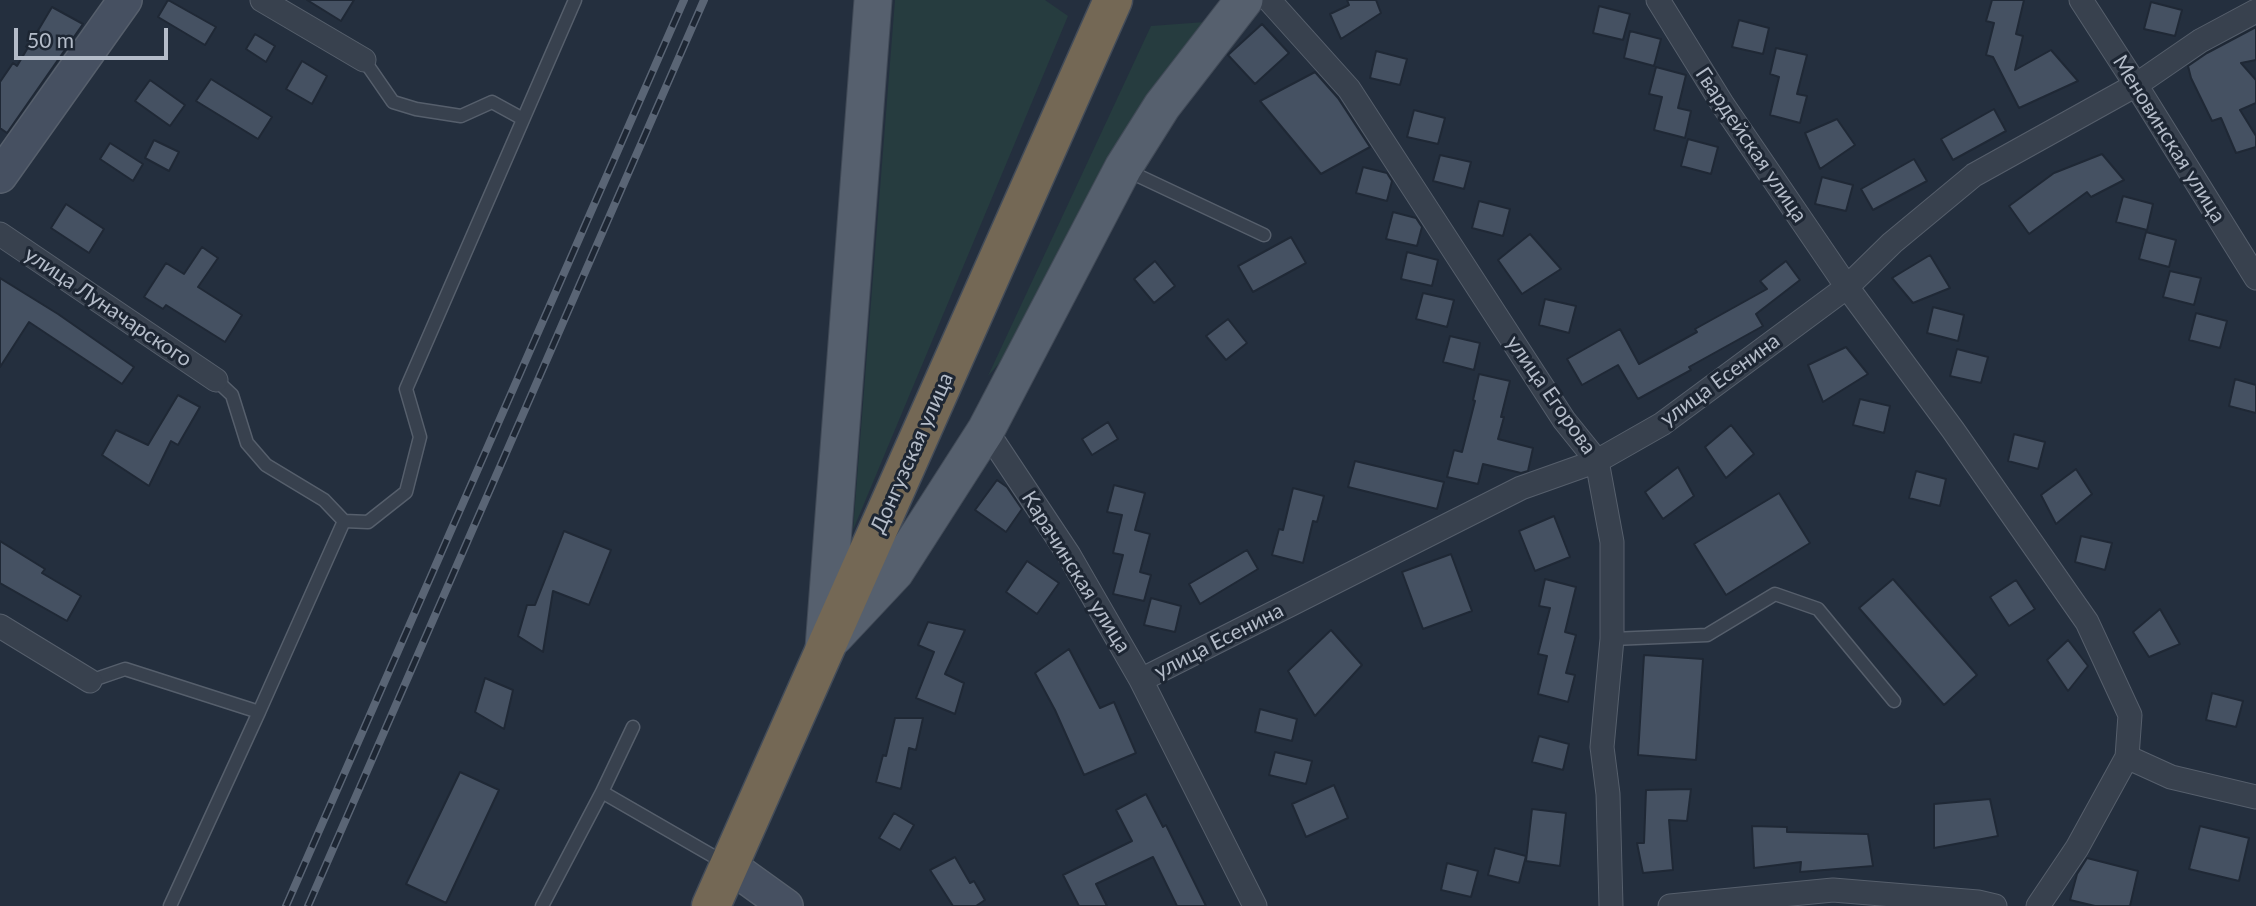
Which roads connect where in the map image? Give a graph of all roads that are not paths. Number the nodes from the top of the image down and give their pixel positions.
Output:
1 (125, 0) edge
2 (262, 0) edge
3 (575, 0) edge
4 (873, 0) edge
5 (1113, 0) edge
6 (1244, 0) edge
7 (1269, 0) edge
8 (1658, 0) edge
9 (2081, 0) edge
10 (2256, 11) edge
11 (364, 60) joint
12 (2136, 85) junction
13 (523, 119) junction
14 (1123, 168) junction
15 (0, 176) edge
16 (0, 234) edge
17 (1264, 235) dead end
18 (2256, 278) edge
19 (1847, 287) junction
20 (216, 380) joint
21 (986, 430) junction
22 (1597, 461) junction
23 (344, 521) junction
24 (0, 626) edge
25 (1612, 639) junction
26 (824, 648) junction
27 (1141, 680) junction
28 (90, 681) joint
29 (1894, 701) dead end
30 (260, 712) junction
31 (633, 727) dead end
32 (2127, 757) junction
33 (602, 792) junction
34 (2256, 797) edge
35 (729, 865) junction
36 (170, 906) edge
37 (542, 906) edge
38 (710, 906) edge
39 (786, 906) edge
40 (1255, 906) edge
41 (1611, 906) edge
42 (1670, 906) edge
43 (1995, 906) edge
44 (2038, 906) edge

1 - 15 street
2 - 11 street
3 - 13 lane
4 - 26 main road
5 - 26 highway, Донгузская улица
6 - 14 main road
7 - 22 street, улица Егорова
8 - 19 street, Гвардейская улица
9 - 12 street, Меновинская улица
10 - 12 street, улица Есенина
11 - 13 lane
12 - 18 street, Меновинская улица
12 - 19 street, улица Есенина
13 - 23 lane
14 - 17 lane
14 - 21 main road
16 - 20 street, улица Луначарского
19 - 22 street, улица Есенина
19 - 32 street, Гвардейская улица
20 - 23 lane
21 - 26 main road
21 - 27 street, Карачинская улица
22 - 25 street, улица Егорова
22 - 27 street, улица Есенина
23 - 30 lane
24 - 28 street
25 - 29 lane
25 - 41 street, улица Егорова
26 - 35 highway, Донгузская улица
27 - 40 street, Карачинская улица
28 - 30 lane
30 - 36 lane
31 - 33 lane
32 - 34 street
32 - 44 street
33 - 35 lane
33 - 37 lane
35 - 38 highway, Донгузская улица
35 - 39 street
42 - 43 street

